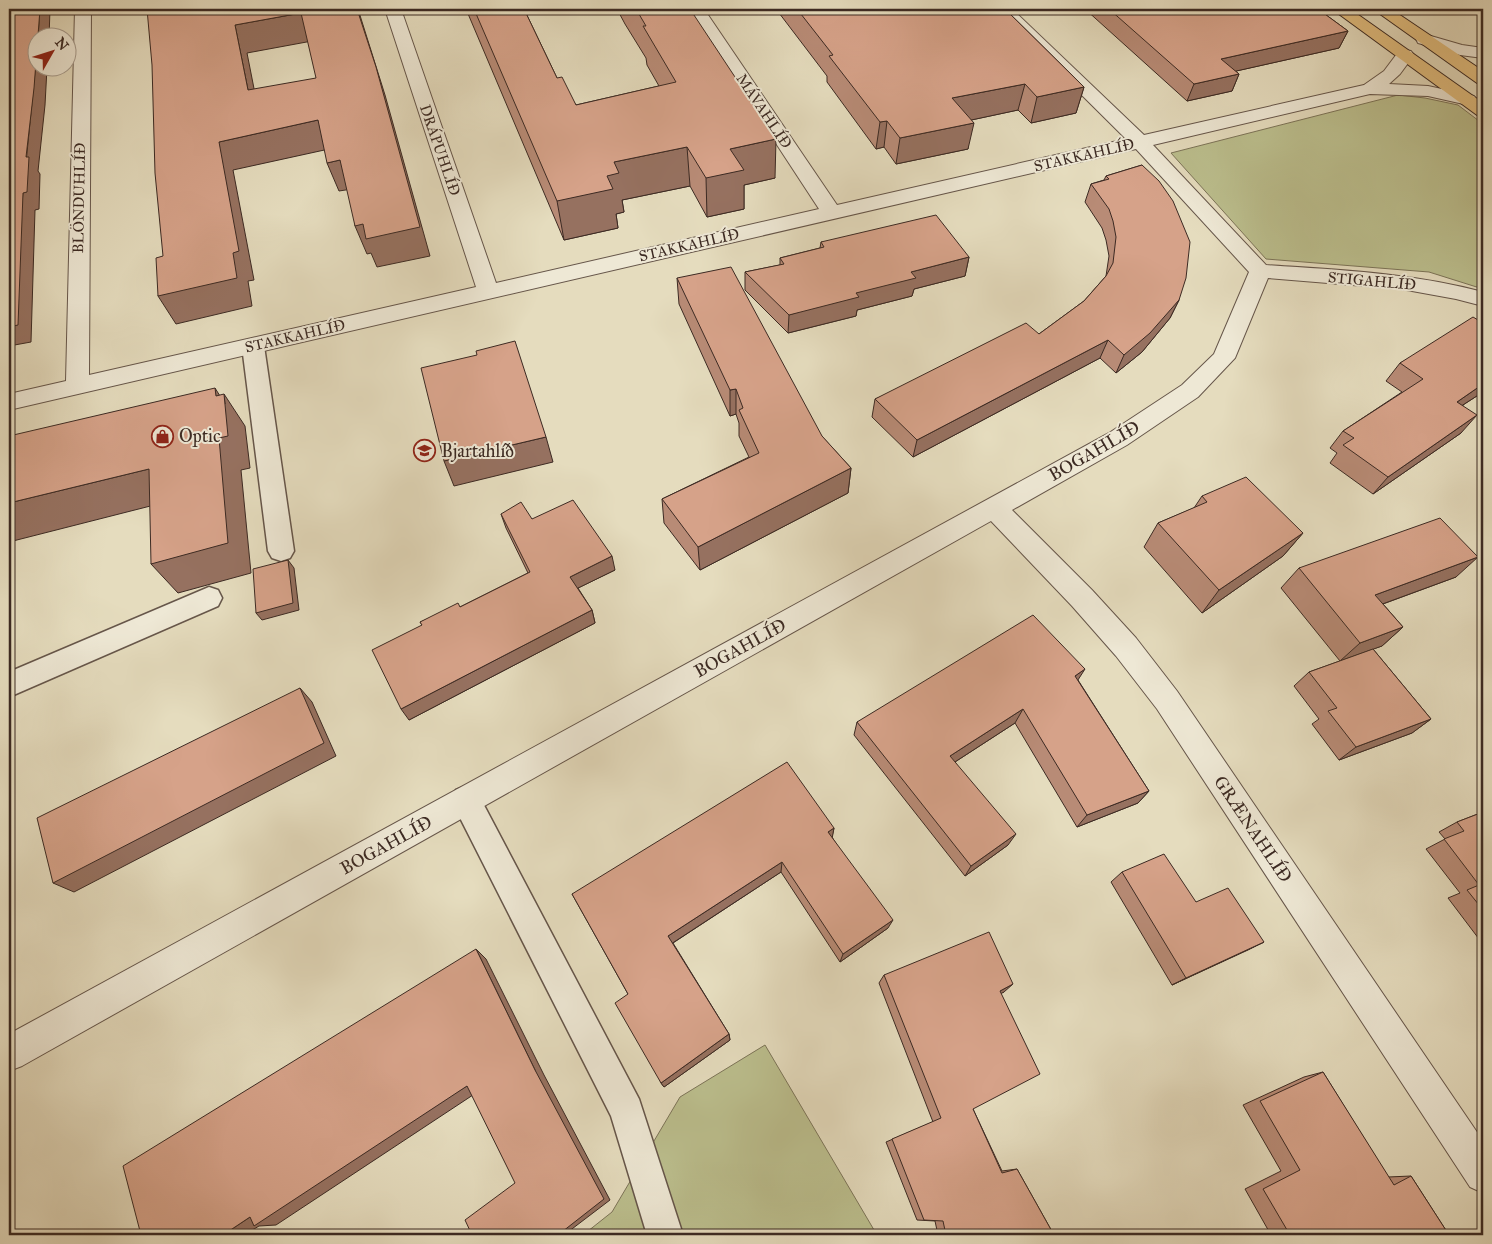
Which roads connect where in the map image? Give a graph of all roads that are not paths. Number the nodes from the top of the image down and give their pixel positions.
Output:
1 (83, 9) edge
2 (393, 9) edge
3 (696, 9) edge
4 (1003, 9) edge
5 (1340, 9) edge
6 (1381, 9) edge
7 (1424, 39) junction
8 (1483, 53) edge
9 (1405, 56) junction
10 (1483, 79) edge
11 (1370, 89) junction
12 (1468, 100) junction
13 (1483, 111) edge
14 (1140, 142) junction
15 (832, 212) junction
16 (1260, 271) junction
17 (488, 292) junction
18 (1483, 299) edge
19 (253, 346) junction
20 (77, 386) junction
21 (9, 402) edge
22 (994, 508) junction
23 (281, 551) dead end
24 (209, 598) dead end
25 (9, 685) edge
26 (466, 800) junction
27 (9, 1054) edge
28 (1483, 1174) edge
29 (665, 1235) edge

1 - 20 street, BLÖNDUHLÍÐ
2 - 17 street, DRÁPUHLÍÐ
3 - 15 street, MÁVAHLÍÐ
4 - 14 street
5 - 9 highway
6 - 7 highway
7 - 8 street
7 - 10 highway
9 - 11 street, STAKKAHLÍÐ
9 - 12 highway
11 - 12 street, STAKKAHLÍÐ
11 - 14 street, STAKKAHLÍÐ
12 - 13 highway
14 - 15 street, STAKKAHLÍÐ
14 - 16 street
15 - 17 street, STAKKAHLÍÐ
16 - 18 street, STIGAHLÍÐ
16 - 22 street, BOGAHLÍÐ
17 - 19 street, STAKKAHLÍÐ
19 - 20 street, STAKKAHLÍÐ
19 - 23 lane
20 - 21 street, STAKKAHLÍÐ
22 - 26 street, BOGAHLÍÐ
22 - 28 street, GRÆNAHLÍÐ
24 - 25 lane
26 - 27 street, BOGAHLÍÐ
26 - 29 lane

